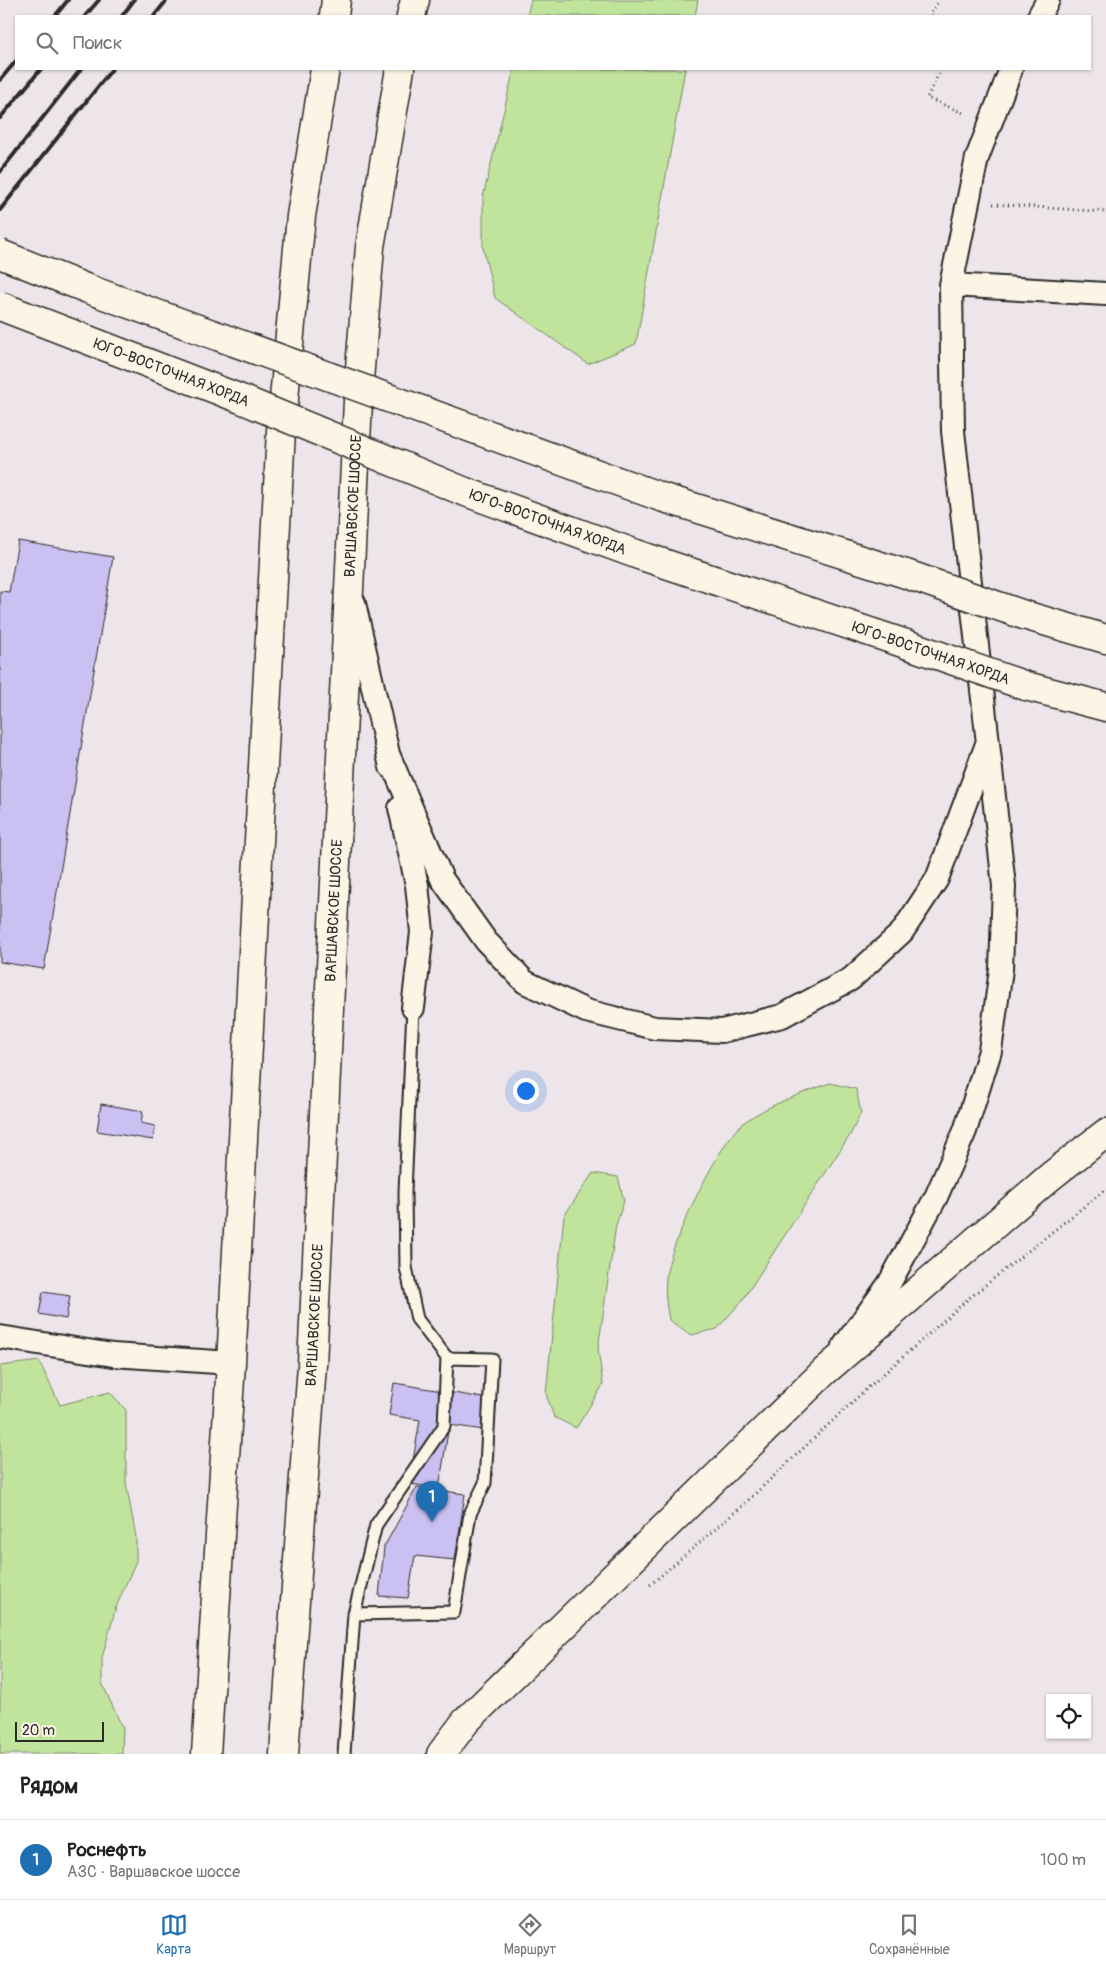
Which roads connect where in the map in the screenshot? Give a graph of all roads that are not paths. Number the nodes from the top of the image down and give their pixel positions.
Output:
1 (336, 0) edge
2 (415, 0) edge
3 (1048, 0) edge
4 (334, 15) edge
5 (411, 15) edge
6 (1040, 15) edge
7 (325, 70) edge
8 (400, 70) edge
9 (1012, 70) edge
10 (0, 254) edge
11 (951, 285) junction
12 (1106, 294) edge
13 (0, 306) edge
14 (349, 582) junction
15 (1106, 639) edge
16 (1106, 707) edge
17 (989, 738) junction
18 (388, 754) junction
19 (413, 1008) joint
20 (1106, 1133) edge
21 (0, 1337) edge
22 (446, 1358) junction
23 (231, 1363) junction
24 (825, 1371) junction
25 (354, 1614) junction
26 (206, 1754) edge
27 (284, 1754) edge
28 (344, 1754) edge
29 (441, 1754) edge

1 - 4 main road
2 - 5 main road
3 - 6 street
7 - 23 main road
8 - 14 main road, ВАРШАВСКОЕ ШОССЕ
9 - 11 street
10 - 15 main road, bridge
11 - 12 street
11 - 17 street
13 - 16 main road, ЮГО-ВОСТОЧНАЯ ХОРДА, bridge
14 - 18 street
14 - 27 main road, ВАРШАВСКОЕ ШОССЕ
17 - 18 street
17 - 24 street
18 - 19 street
19 - 22 lane
20 - 24 main road
21 - 23 street
22 - 25 lane
22 - 25 lane
23 - 26 main road
24 - 29 main road
25 - 28 lane

